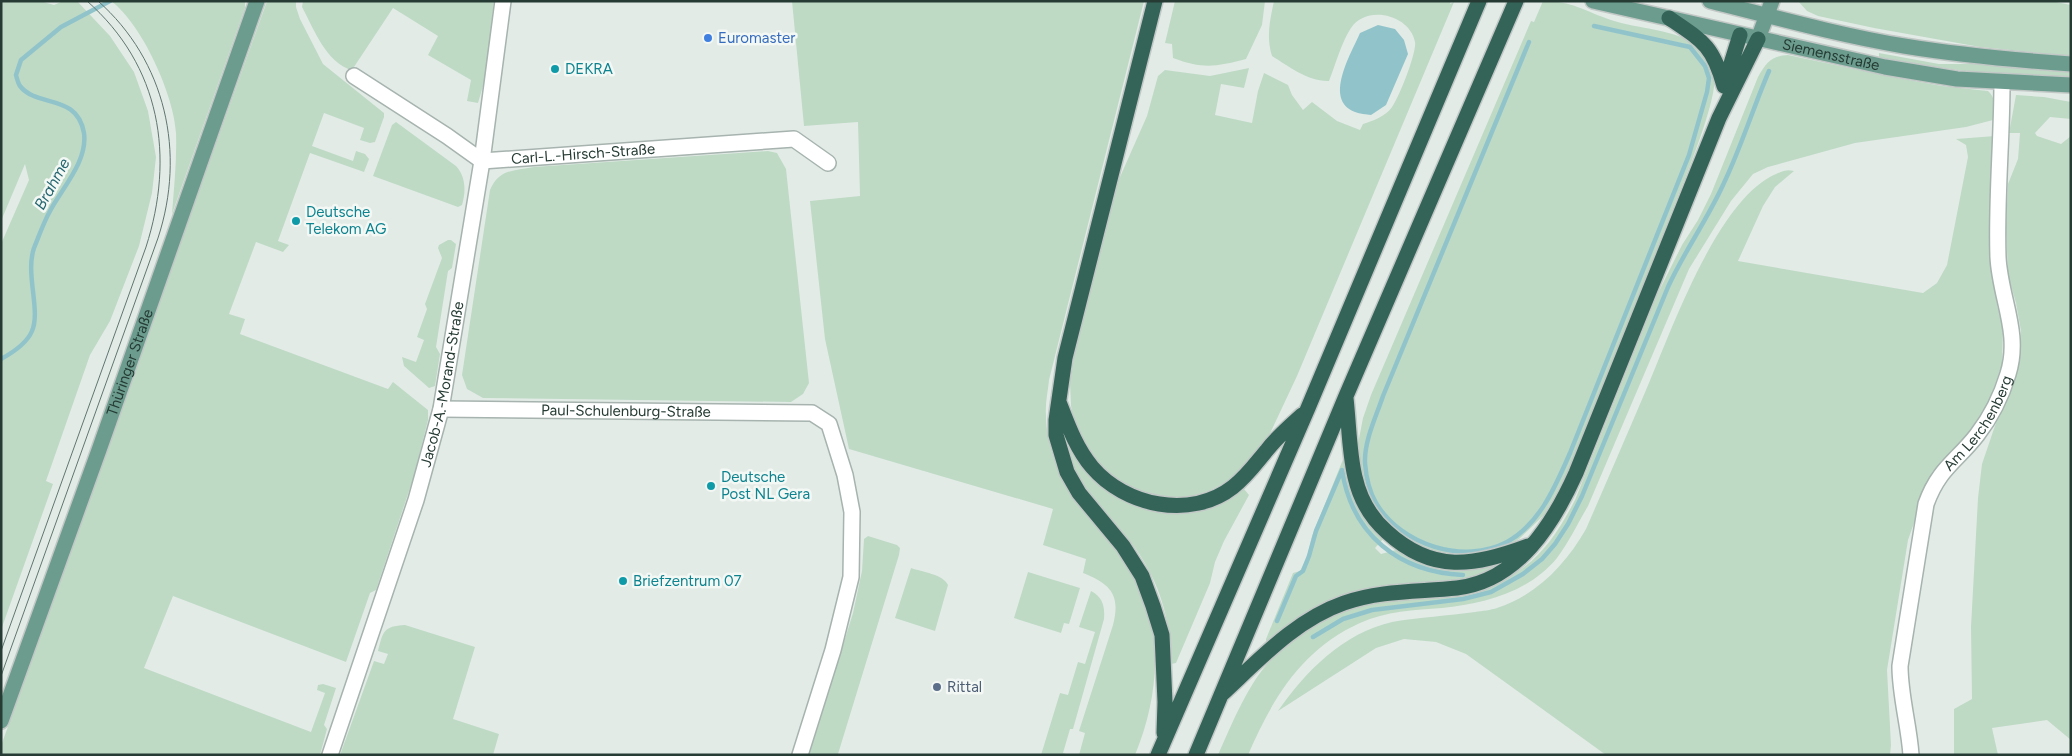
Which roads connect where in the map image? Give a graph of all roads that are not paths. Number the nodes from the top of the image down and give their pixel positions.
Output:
1 (257, 1) edge
2 (502, 1) edge
3 (1155, 1) edge
4 (1516, 1) edge
5 (1593, 1) edge
6 (1710, 1) edge
7 (1772, 1) edge
8 (1478, 5) edge
9 (1751, 6) edge
10 (1767, 16) junction
11 (1669, 18) junction
12 (1740, 35) junction
13 (1758, 39) junction
14 (2071, 64) edge
15 (354, 76) dead end
16 (2002, 82) junction
17 (1724, 86) junction
18 (2071, 86) edge
19 (1719, 118) junction
20 (482, 161) junction
21 (828, 163) dead end
22 (1346, 396) junction
23 (1059, 402) junction
24 (441, 408) junction
25 (1308, 408) junction
26 (1532, 545) junction
27 (1221, 695) junction
28 (1, 722) edge
29 (1161, 748) edge
30 (330, 755) edge
31 (800, 755) edge
32 (1196, 755) edge
33 (1911, 755) edge

1 - 28 main road, Thüringer Straße
2 - 20 street, Jacob-A.-Morand-Straße
3 - 23 highway
4 - 22 highway
5 - 11 main road, Siemensstraße
6 - 9 main road, Siemensstraße
7 - 10 main road
8 - 25 highway
9 - 10 main road, Siemensstraße
9 - 12 main road
10 - 13 main road
10 - 14 main road, Siemensstraße
11 - 12 main road, Siemensstraße
11 - 17 highway
12 - 13 main road, Siemensstraße
12 - 17 highway
13 - 16 main road, Siemensstraße
13 - 19 highway
15 - 20 street
16 - 18 main road, Siemensstraße
16 - 33 street, Am Lerchenberg
17 - 19 highway
19 - 26 highway
20 - 21 street, Carl-L.-Hirsch-Straße
20 - 24 street, Jacob-A.-Morand-Straße
22 - 26 highway
22 - 27 highway
23 - 25 highway
23 - 29 highway
24 - 30 street, Jacob-A.-Morand-Straße
24 - 31 street, Paul-Schulenburg-Straße
25 - 29 highway
26 - 27 highway
27 - 32 highway

